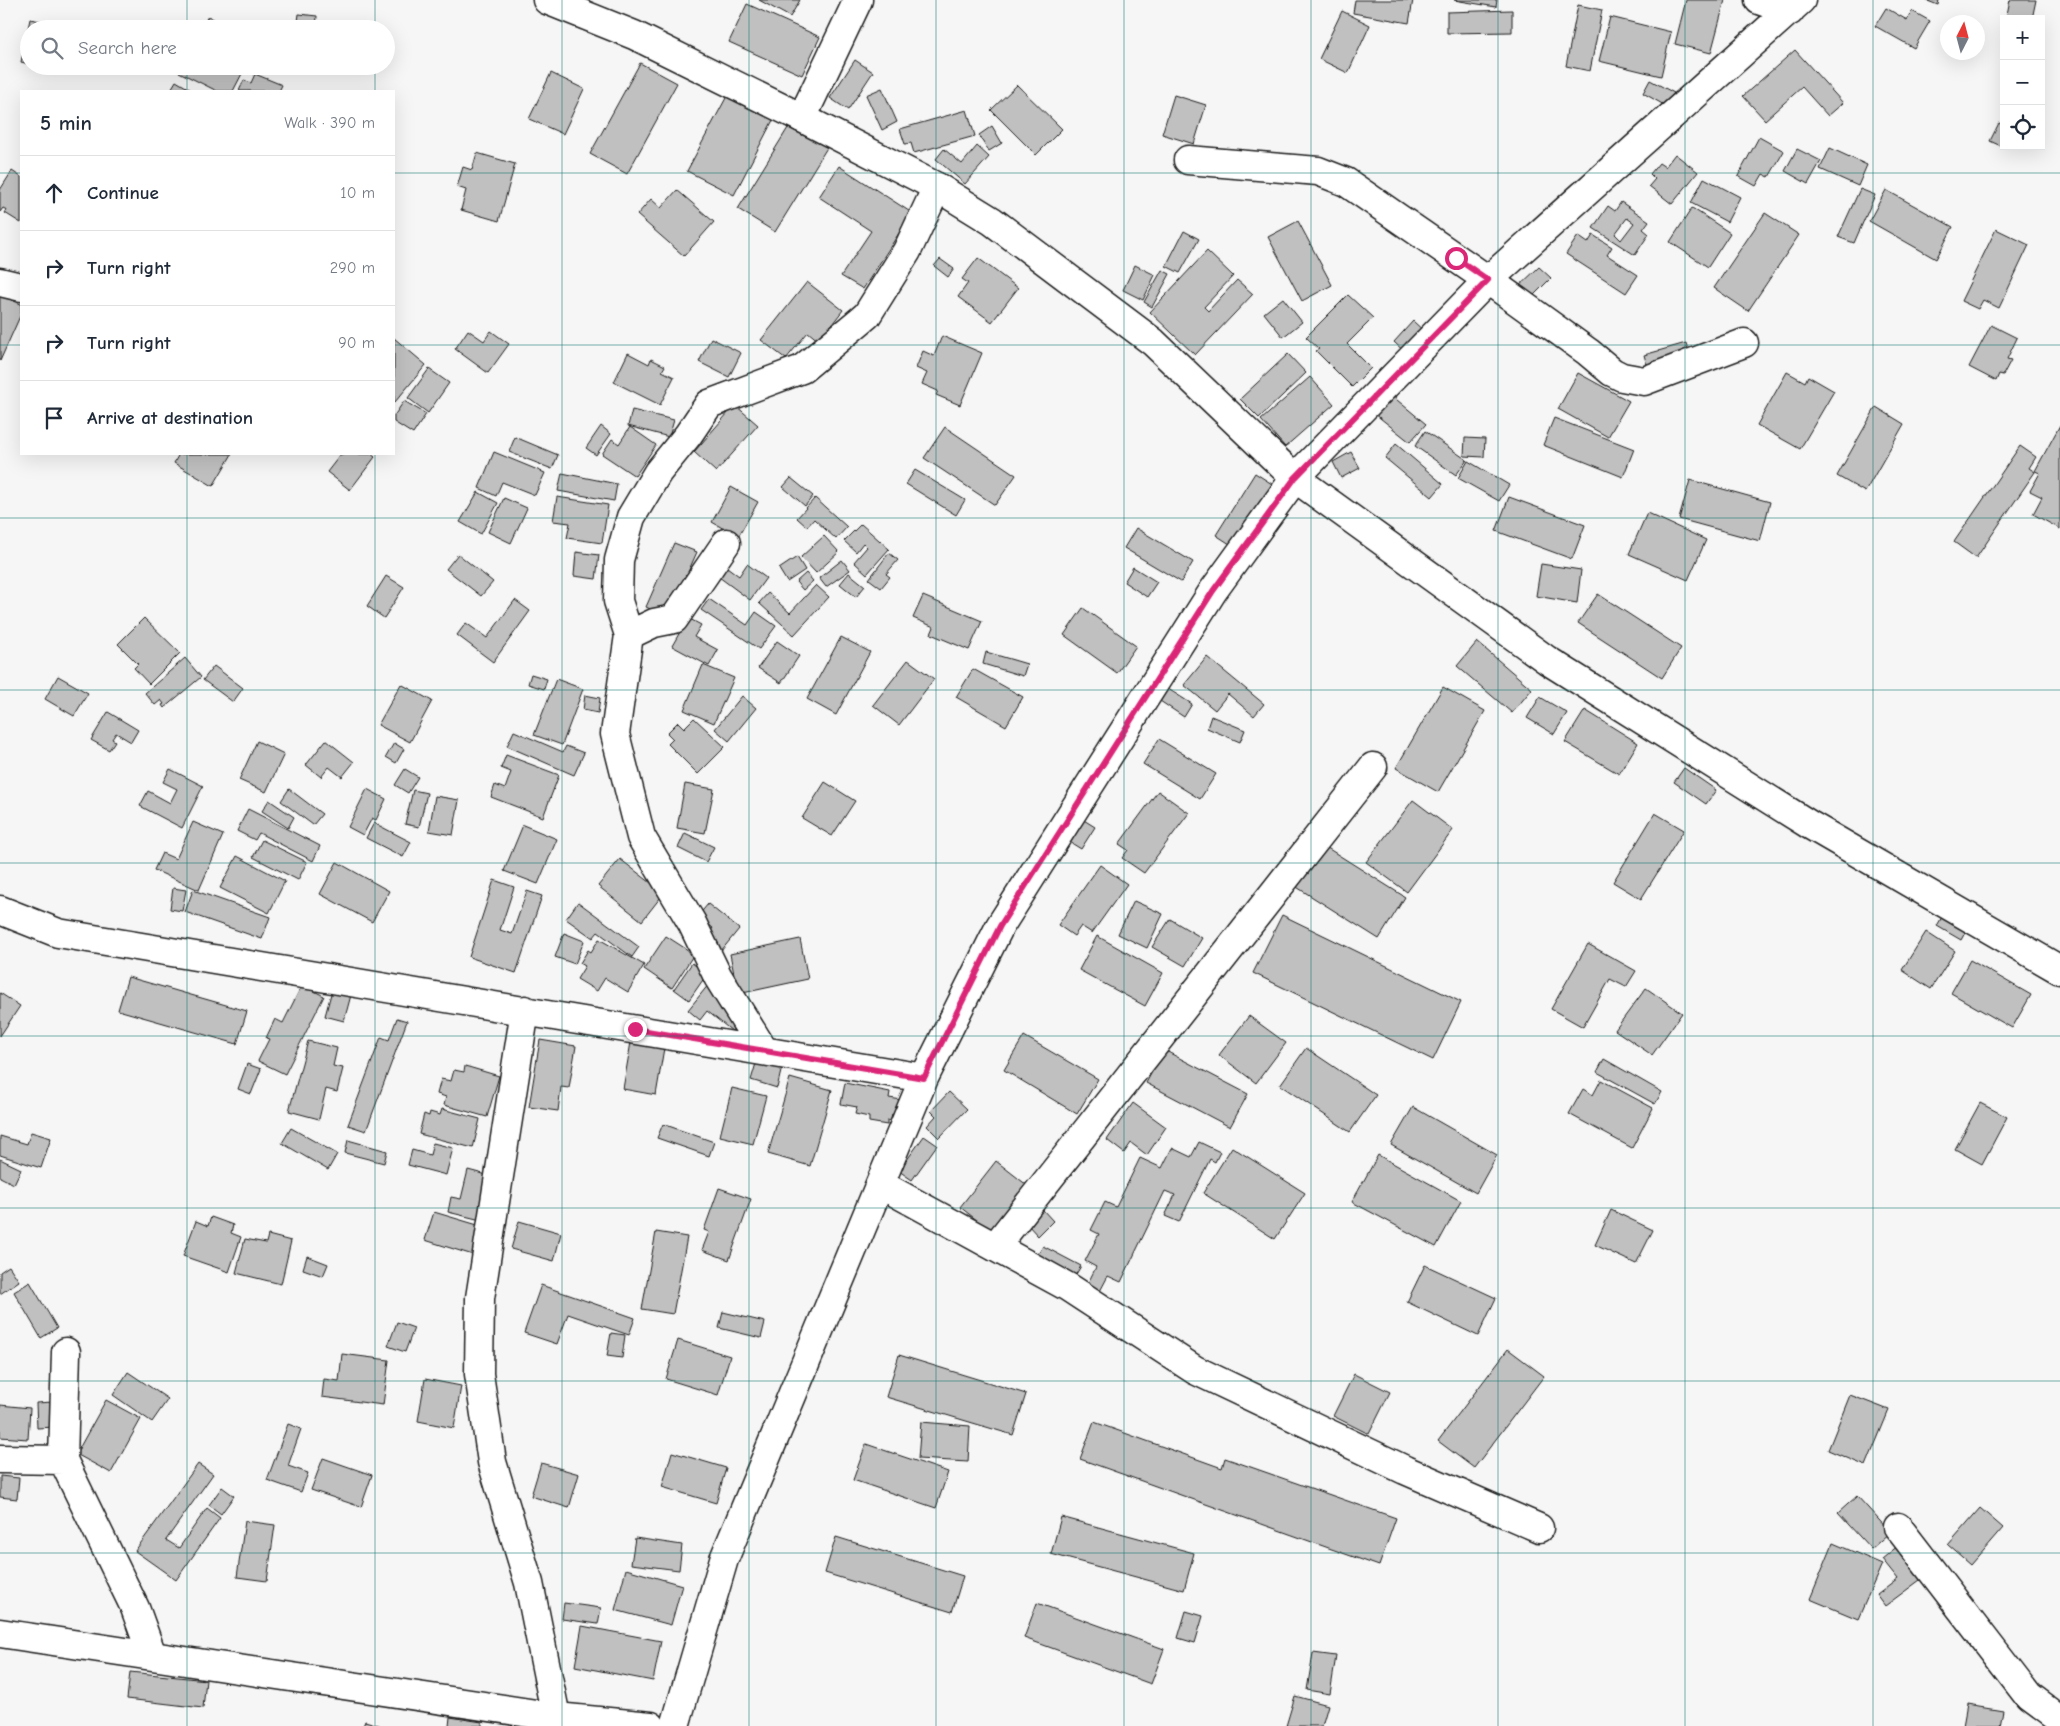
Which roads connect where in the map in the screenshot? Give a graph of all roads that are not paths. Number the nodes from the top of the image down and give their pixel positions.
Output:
1 (547, 0) edge
2 (858, 0) edge
3 (1759, 0) edge
4 (1796, 5) edge
5 (802, 118) junction
6 (1188, 160) dead end
7 (937, 187) junction
8 (1488, 280) junction
9 (0, 282) edge
10 (20, 287) edge
11 (1744, 343) dead end
12 (1295, 478) junction
13 (726, 543) dead end
14 (630, 635) junction
15 (1373, 767) dead end
16 (0, 910) edge
17 (2060, 970) edge
18 (524, 1010) junction
19 (764, 1051) junction
20 (924, 1078) junction
21 (880, 1184) junction
22 (995, 1247) junction
23 (66, 1352) dead end
24 (0, 1459) edge
25 (63, 1460) junction
26 (1898, 1527) dead end
27 (1539, 1528) dead end
28 (0, 1634) edge
29 (152, 1655) junction
30 (2060, 1720) edge
31 (555, 1721) edge
32 (651, 1726) edge
33 (675, 1726) edge

1 - 5 street
2 - 5 street
3 - 4 street
4 - 8 street
5 - 7 street
6 - 8 street
7 - 12 street
7 - 14 street
8 - 11 street
8 - 12 street
9 - 10 street
12 - 17 street
12 - 20 street
13 - 14 street
14 - 19 street
15 - 22 street
16 - 18 street
18 - 19 street
18 - 31 street
19 - 20 street
20 - 21 street
21 - 22 street
21 - 33 street
22 - 27 street
23 - 25 street
24 - 25 street
25 - 29 street
26 - 30 street
28 - 29 street
29 - 31 street
31 - 32 street

